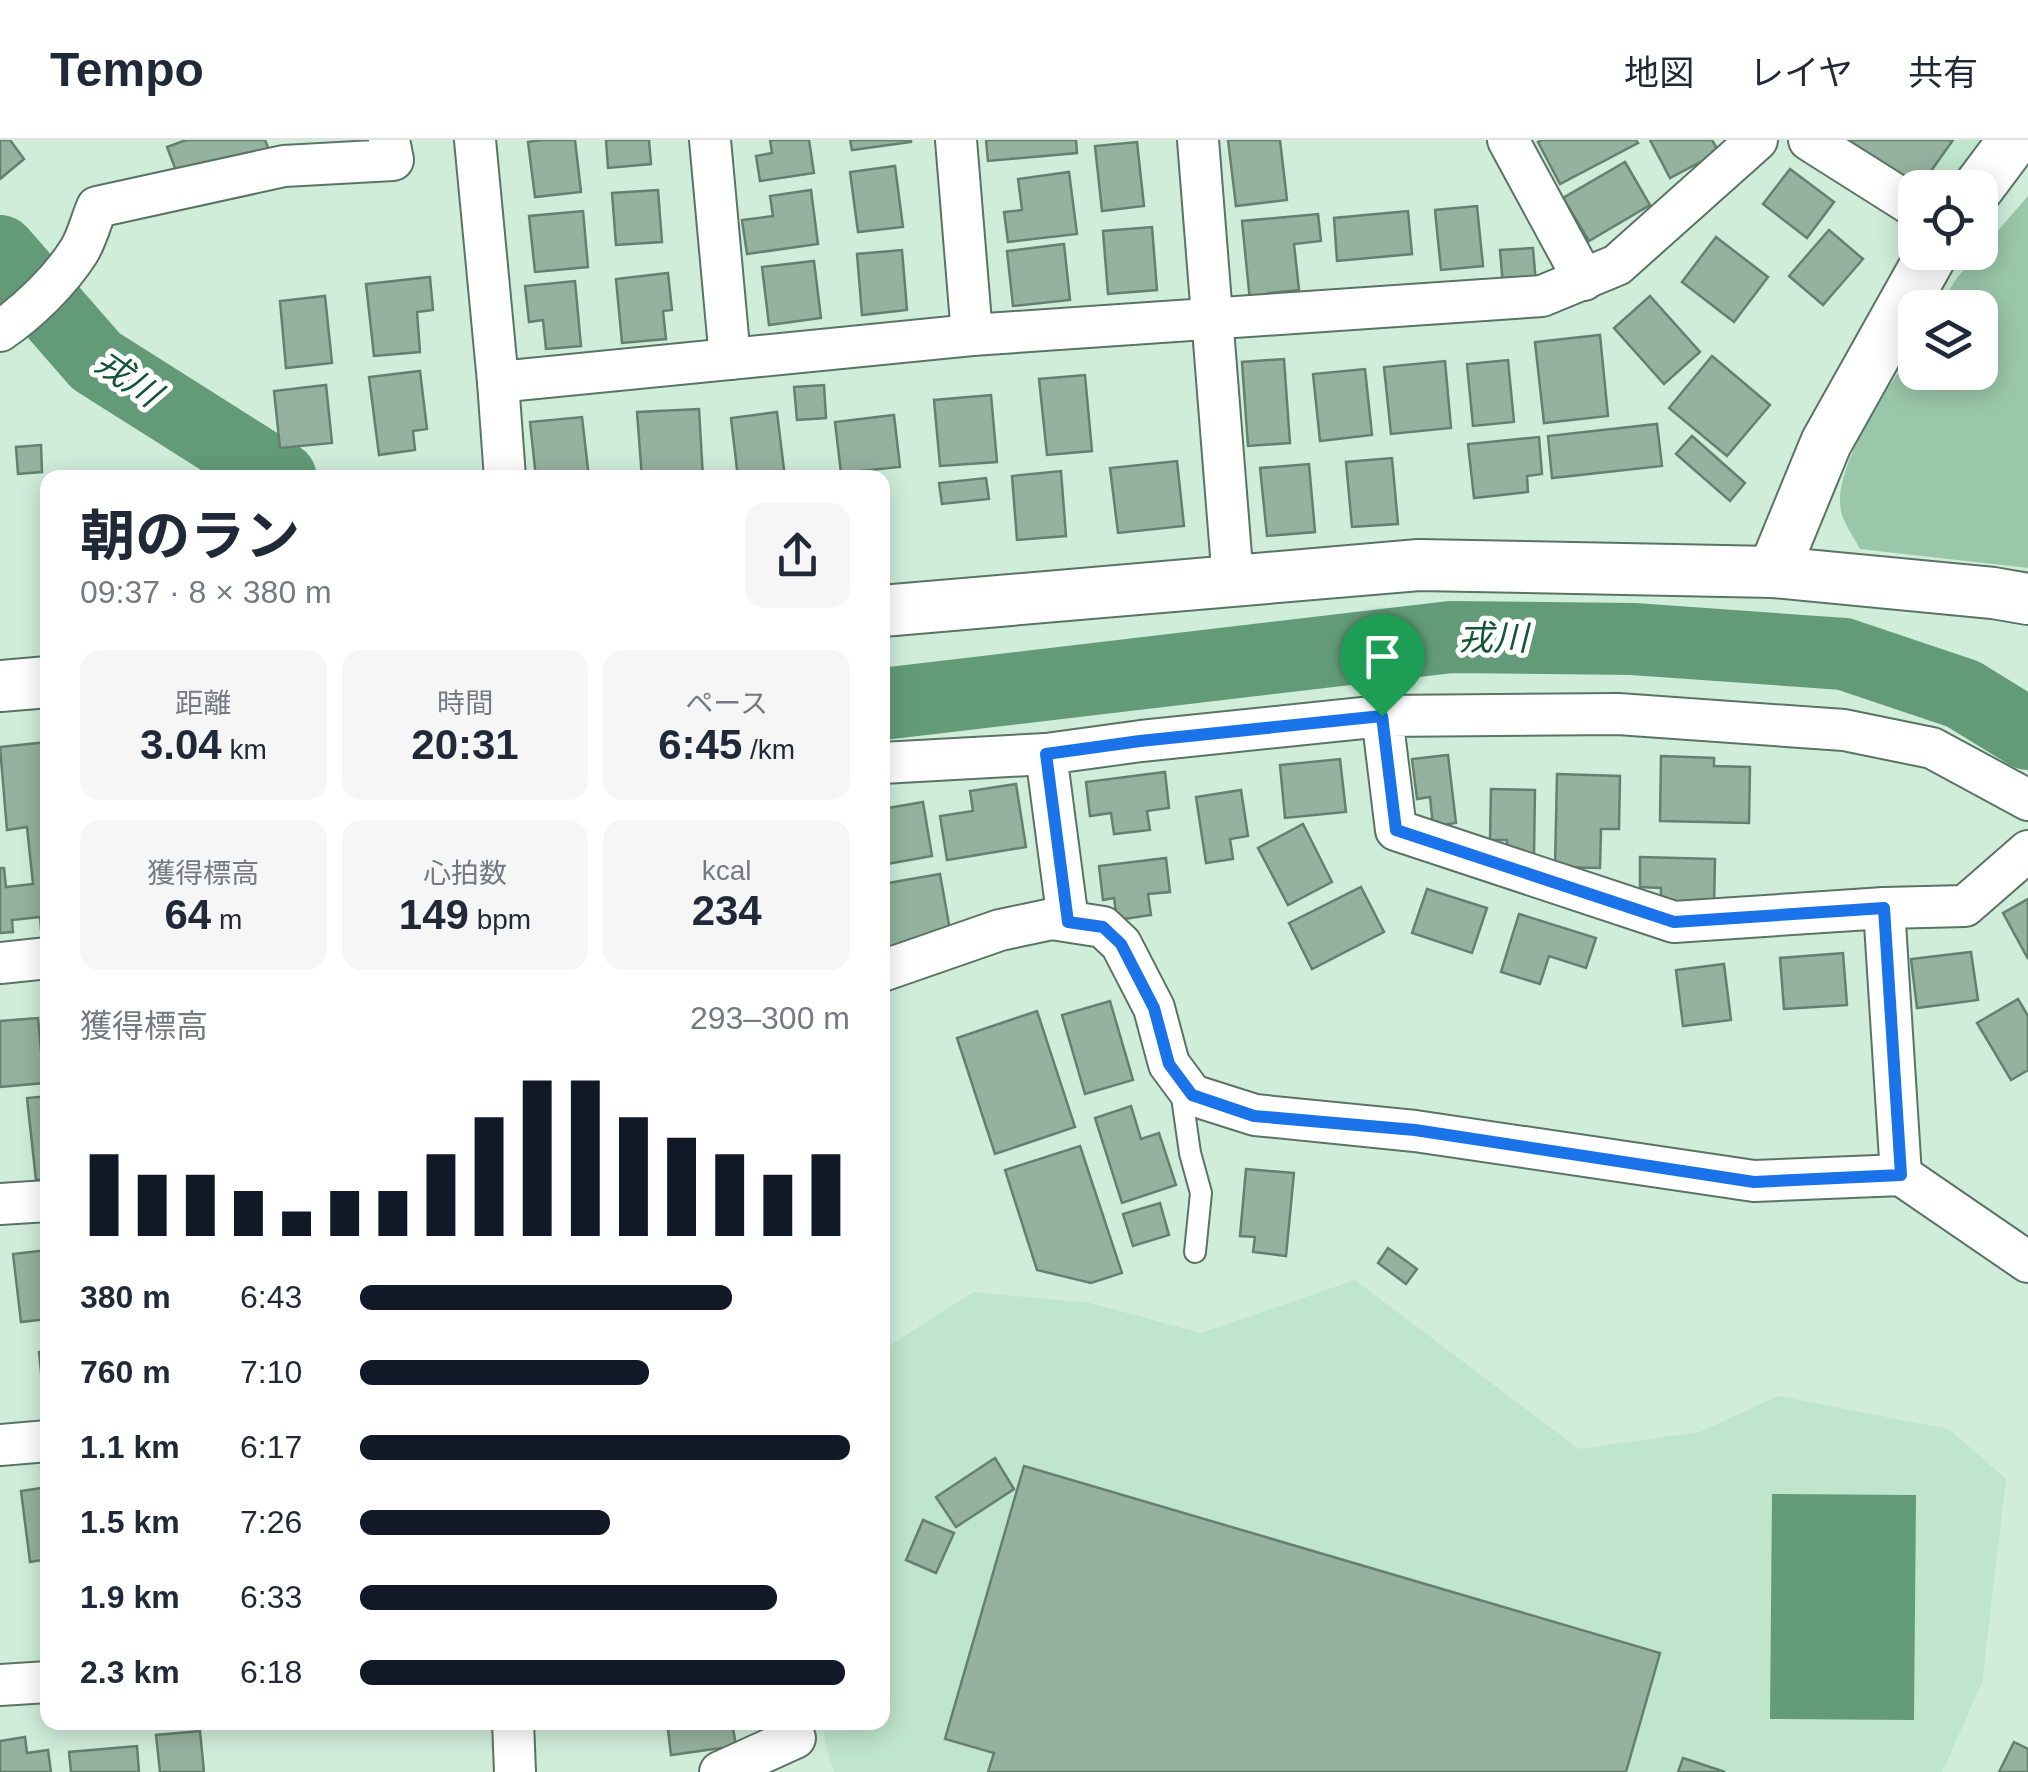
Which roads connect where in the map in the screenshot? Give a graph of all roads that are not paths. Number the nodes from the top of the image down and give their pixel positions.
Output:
1 (390, 140) edge
2 (475, 140) edge
3 (710, 140) edge
4 (956, 140) edge
5 (1198, 140) edge
6 (1508, 140) edge
7 (1757, 140) edge
8 (1809, 140) edge
9 (2014, 140) edge
10 (1992, 170) edge
11 (1898, 196) edge
12 (1923, 270) edge
13 (1584, 280) junction
14 (1212, 318) junction
15 (0, 331) edge
16 (972, 335) junction
17 (730, 359) junction
18 (498, 382) junction
19 (504, 470) edge
20 (1773, 572) junction
21 (1233, 581) junction
22 (2028, 599) edge
23 (890, 610) edge
24 (40, 683) edge
25 (0, 686) edge
26 (1382, 716) junction
27 (1046, 754) junction
28 (890, 763) edge
29 (2028, 800) edge
30 (2028, 851) edge
31 (1884, 908) junction
32 (1068, 922) junction
33 (40, 959) edge
34 (0, 963) edge
35 (890, 968) edge
36 (1180, 1078) junction
37 (1901, 1175) junction
38 (40, 1202) edge
39 (0, 1204) edge
40 (1194, 1252) dead end
41 (2028, 1262) edge
42 (40, 1442) edge
43 (0, 1445) edge
44 (40, 1683) edge
45 (0, 1686) edge
46 (513, 1730) edge
47 (798, 1744) edge
48 (516, 1772) edge
49 (720, 1772) edge

1 - 15 street
2 - 18 street
3 - 17 street
4 - 16 street
5 - 14 street
6 - 13 street
7 - 13 street
8 - 11 street
9 - 10 street
12 - 20 street
13 - 14 street
14 - 16 street
14 - 21 street
16 - 17 street
17 - 18 street
18 - 19 street
20 - 21 street
20 - 22 street
21 - 23 street
24 - 25 street
26 - 27 street
26 - 29 street
26 - 31 street
27 - 28 street
27 - 32 street
30 - 31 street
31 - 37 street
32 - 35 street
32 - 36 street
33 - 34 street
36 - 37 street
36 - 40 lane
37 - 41 street
38 - 39 street
42 - 43 street
44 - 45 street
46 - 48 street
47 - 49 street

